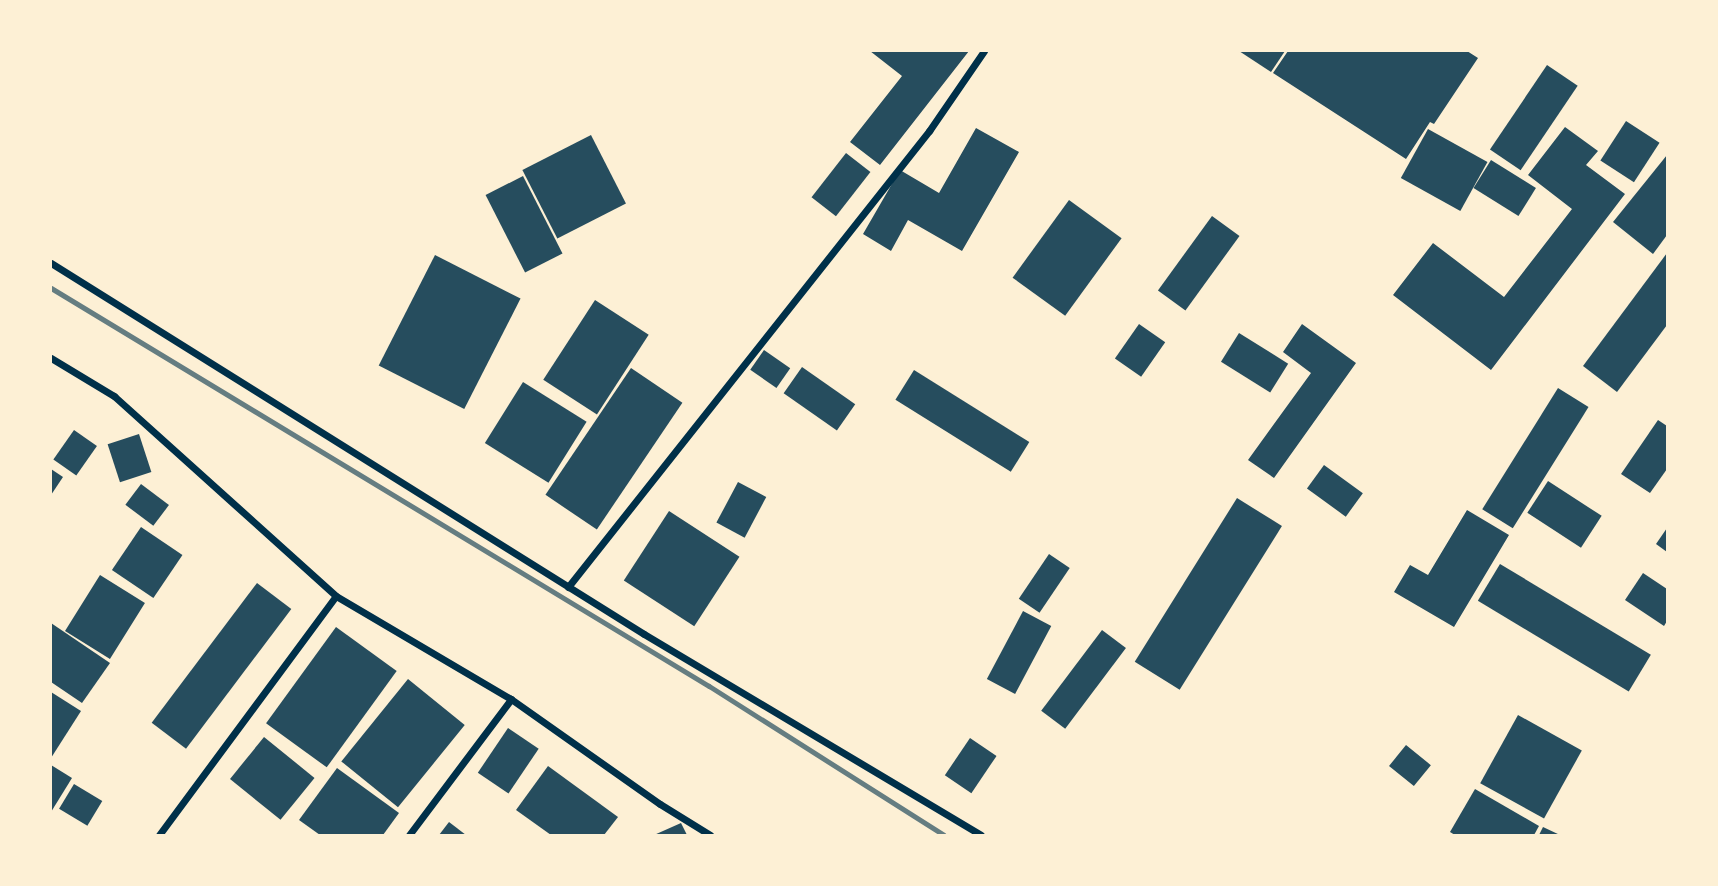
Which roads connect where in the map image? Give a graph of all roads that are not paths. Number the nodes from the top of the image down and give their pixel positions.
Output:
1 (985, 51) edge
2 (51, 263) edge
3 (51, 358) edge
4 (568, 587) junction
5 (336, 596) junction
6 (511, 699) junction
7 (159, 835) edge
8 (409, 835) edge
9 (709, 835) edge
10 (981, 835) edge

1 - 4 street
2 - 4 street
3 - 5 street
4 - 10 street
5 - 6 street
5 - 7 street
6 - 8 street
6 - 9 street

